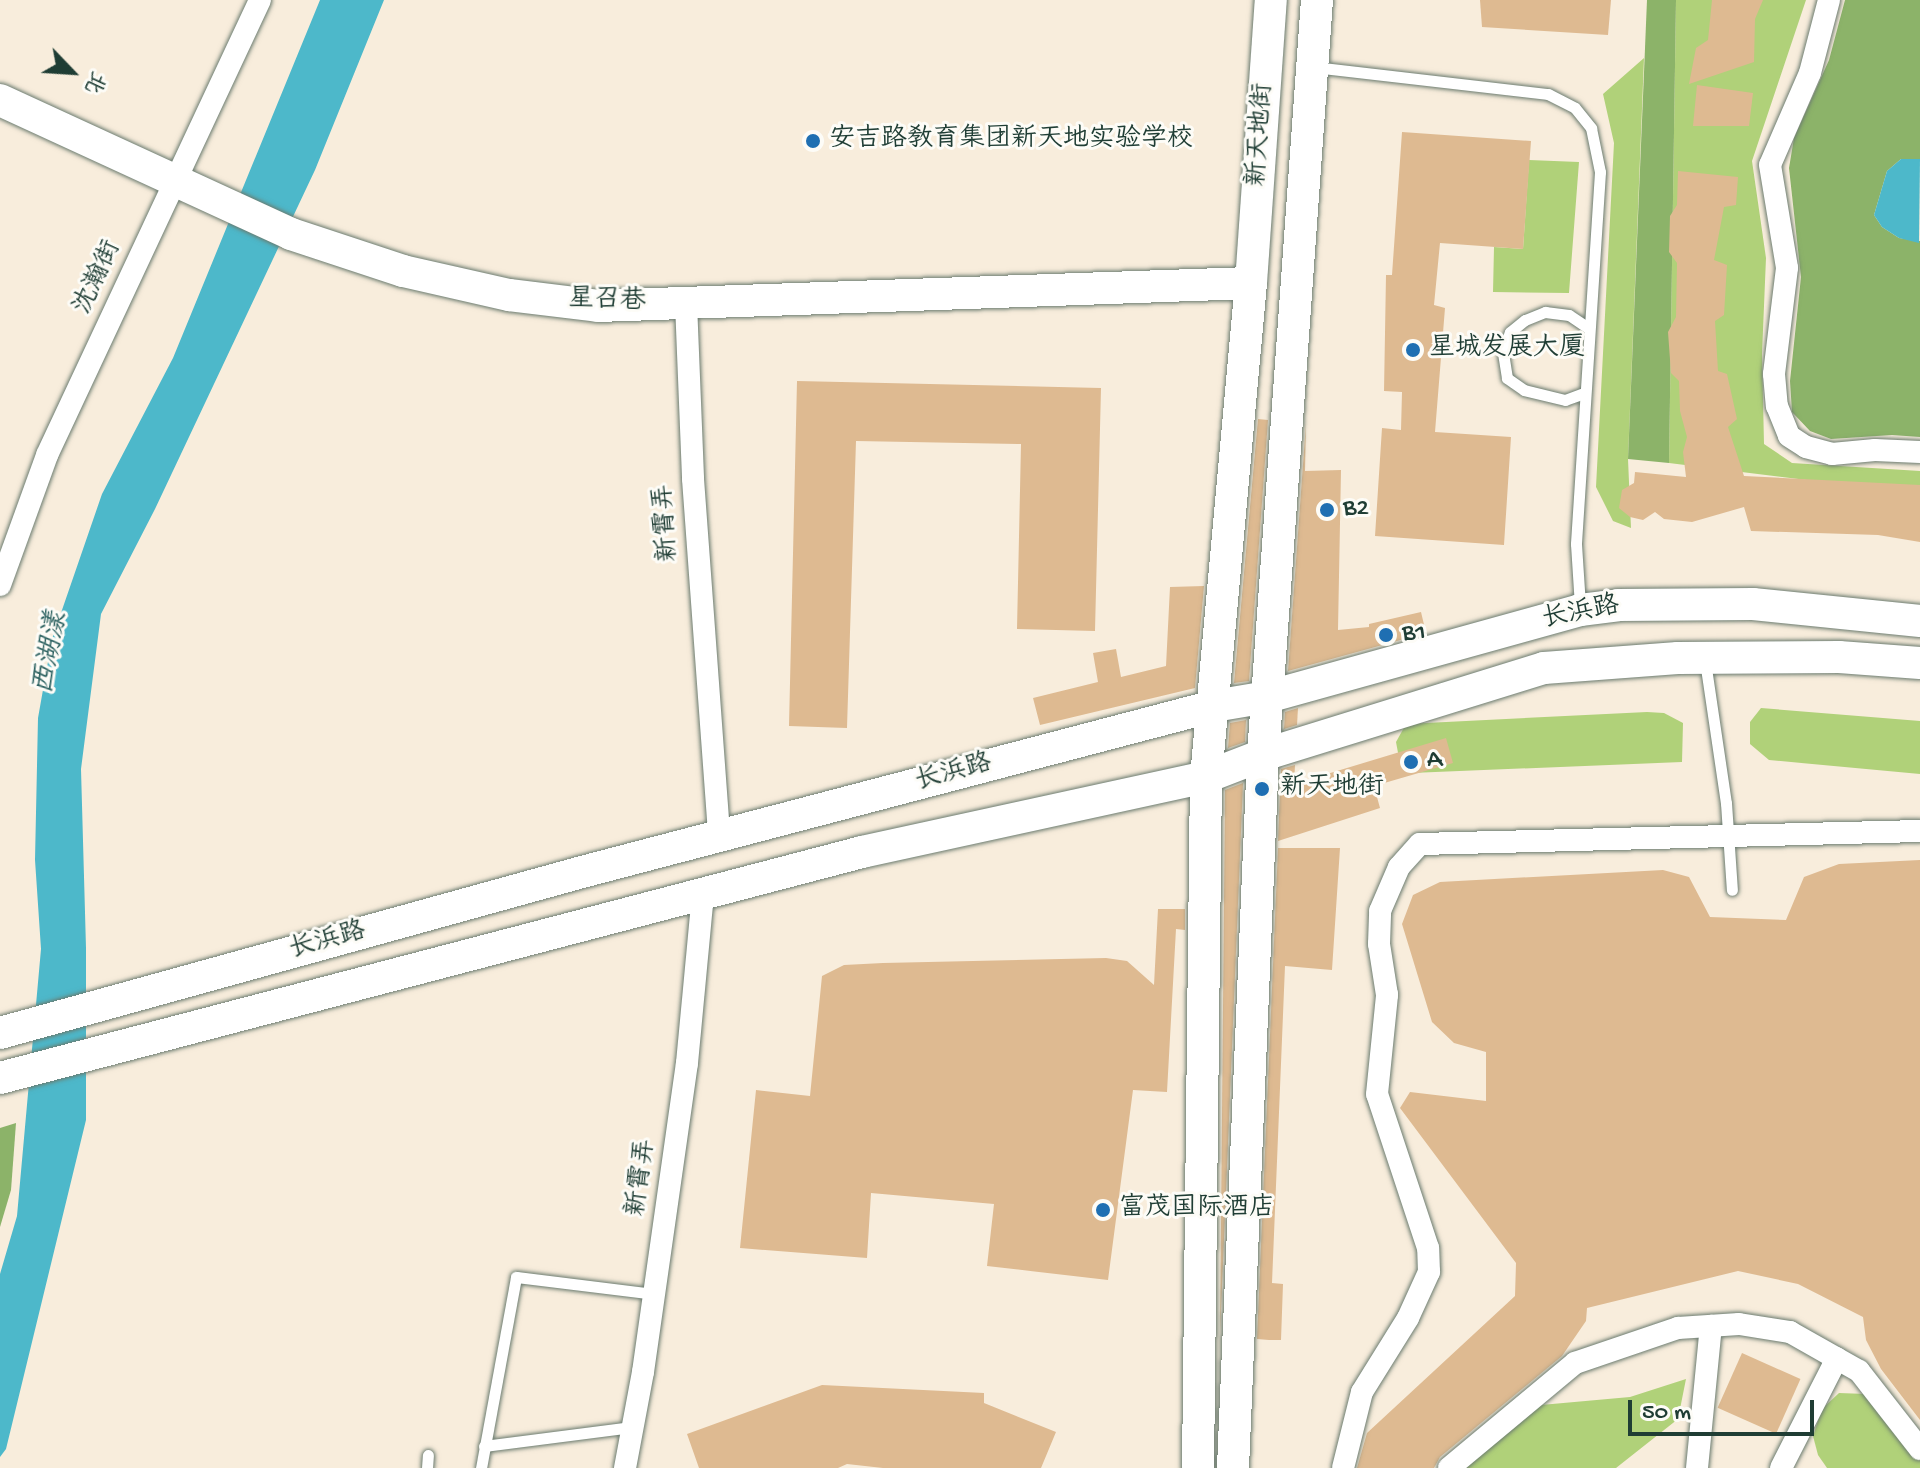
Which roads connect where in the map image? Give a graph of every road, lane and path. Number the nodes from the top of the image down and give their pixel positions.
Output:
1 (260, 0) edge
2 (1271, 0) edge
3 (1317, 0) edge
4 (1829, 0) edge
5 (1314, 67) junction
6 (0, 100) edge
7 (176, 181) junction
8 (1251, 283) junction
9 (686, 303) junction
10 (1588, 328) junction
11 (1584, 393) junction
12 (1920, 452) edge
13 (0, 585) edge
14 (1580, 610) junction
15 (1920, 621) edge
16 (1705, 658) junction
17 (1920, 663) edge
18 (1267, 697) junction
19 (1214, 706) junction
20 (1263, 755) junction
21 (1206, 777) junction
22 (1920, 831) edge
23 (719, 836) junction
24 (1728, 836) junction
25 (1732, 890) dead end
26 (703, 894) junction
27 (8, 1030) edge
28 (6, 1077) edge
29 (654, 1294) junction
30 (1711, 1326) junction
31 (1837, 1358) junction
32 (632, 1427) junction
33 (484, 1446) junction
34 (1920, 1449) edge
35 (428, 1455) dead end
36 (427, 1468) edge
37 (481, 1468) edge
38 (625, 1468) edge
39 (1198, 1468) edge
40 (1233, 1468) edge
41 (1343, 1468) edge
42 (1449, 1468) edge
43 (1697, 1468) edge
44 (1781, 1468) edge

1 - 7 street, 沈瀚街
2 - 8 main road, 新天地街
3 - 5 main road, 新天地街
4 - 12 street
5 - 10 lane
5 - 18 main road, 新天地街
6 - 7 main road, 星召巷
7 - 9 main road, 星召巷
7 - 13 street, 沈瀚街
8 - 9 main road, 星召巷
8 - 19 main road, 新天地街
9 - 23 street, 新霄弄
10 - 11 lane
10 - 11 lane
11 - 14 lane
14 - 15 main road, 长浜路
14 - 18 main road, 长浜路
16 - 17 main road, 长浜路
16 - 20 main road, 长浜路
16 - 24 lane
18 - 19 main road, 长浜路
18 - 20 main road, 新天地街
19 - 21 main road, 新天地街
19 - 23 main road, 长浜路
20 - 21 main road, 长浜路
20 - 40 main road, 新天地街
21 - 26 main road, 长浜路
21 - 39 main road, 新天地街
22 - 24 street
23 - 27 main road, 长浜路
24 - 25 lane
24 - 41 street
26 - 28 main road, 长浜路
26 - 29 street, 新霄弄
29 - 32 street, 新霄弄
29 - 33 lane
30 - 31 street
30 - 42 street
30 - 43 street
31 - 34 street
31 - 44 street
32 - 33 lane
32 - 38 street, 新霄弄
33 - 37 lane
35 - 36 lane

